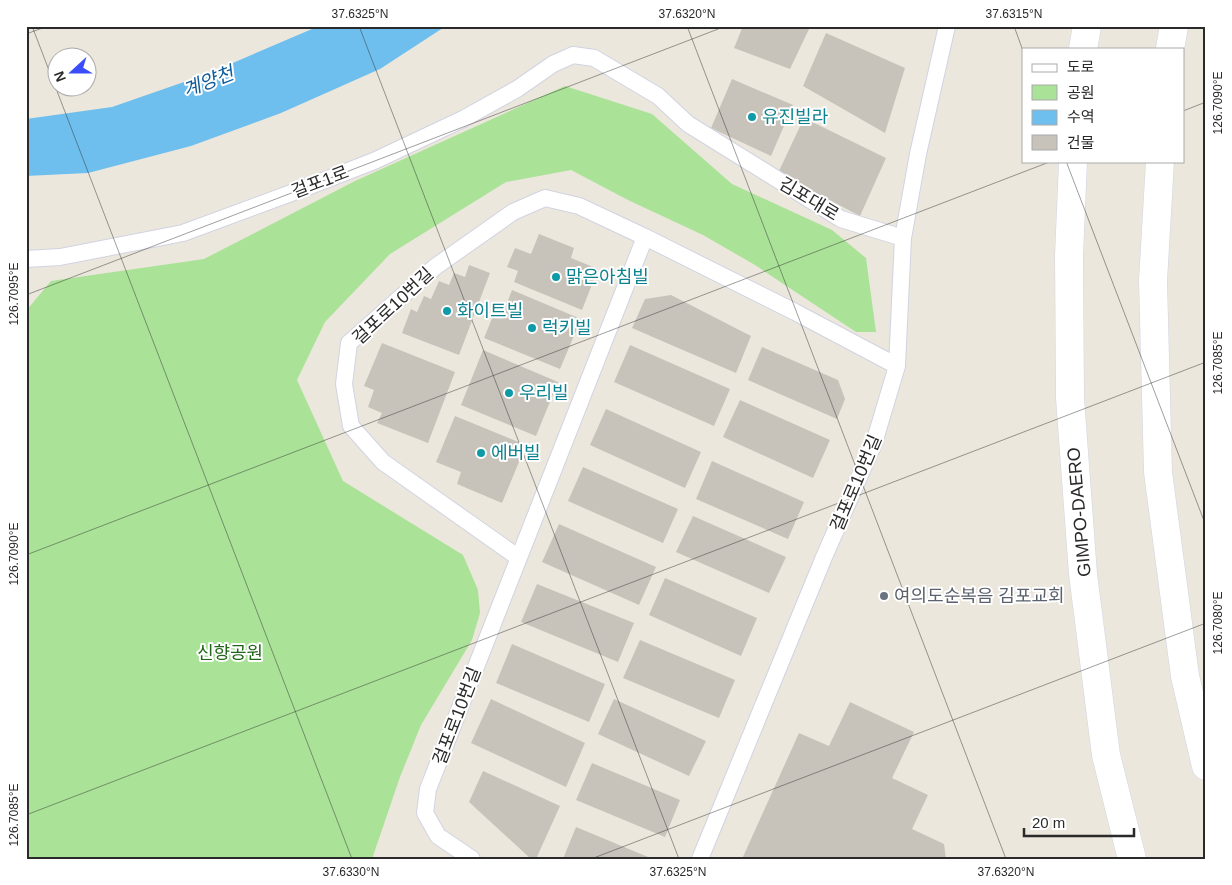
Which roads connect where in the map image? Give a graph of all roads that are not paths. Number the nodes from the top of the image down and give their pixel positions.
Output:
1 (947, 26) edge
2 (1087, 26) edge
3 (1174, 26) edge
4 (1083, 48) edge
5 (1170, 48) edge
6 (594, 58) joint
7 (1073, 162) edge
8 (1160, 162) edge
9 (645, 237) junction
10 (903, 238) junction
11 (26, 259) edge
12 (897, 366) junction
13 (519, 558) junction
14 (1206, 766) edge
15 (472, 859) edge
16 (700, 859) edge
17 (1132, 859) edge

1 - 10 lane
2 - 4 main road
3 - 5 main road
6 - 10 lane, 김포대로
6 - 11 lane, 걸포1로
7 - 17 main road, GIMPO-DAERO
8 - 14 main road
9 - 12 lane, 걸포로10번길
9 - 13 lane, 걸포로10번길
9 - 13 lane, 걸포로10번길
10 - 12 lane
12 - 16 lane, 걸포로10번길
13 - 15 lane, 걸포로10번길

